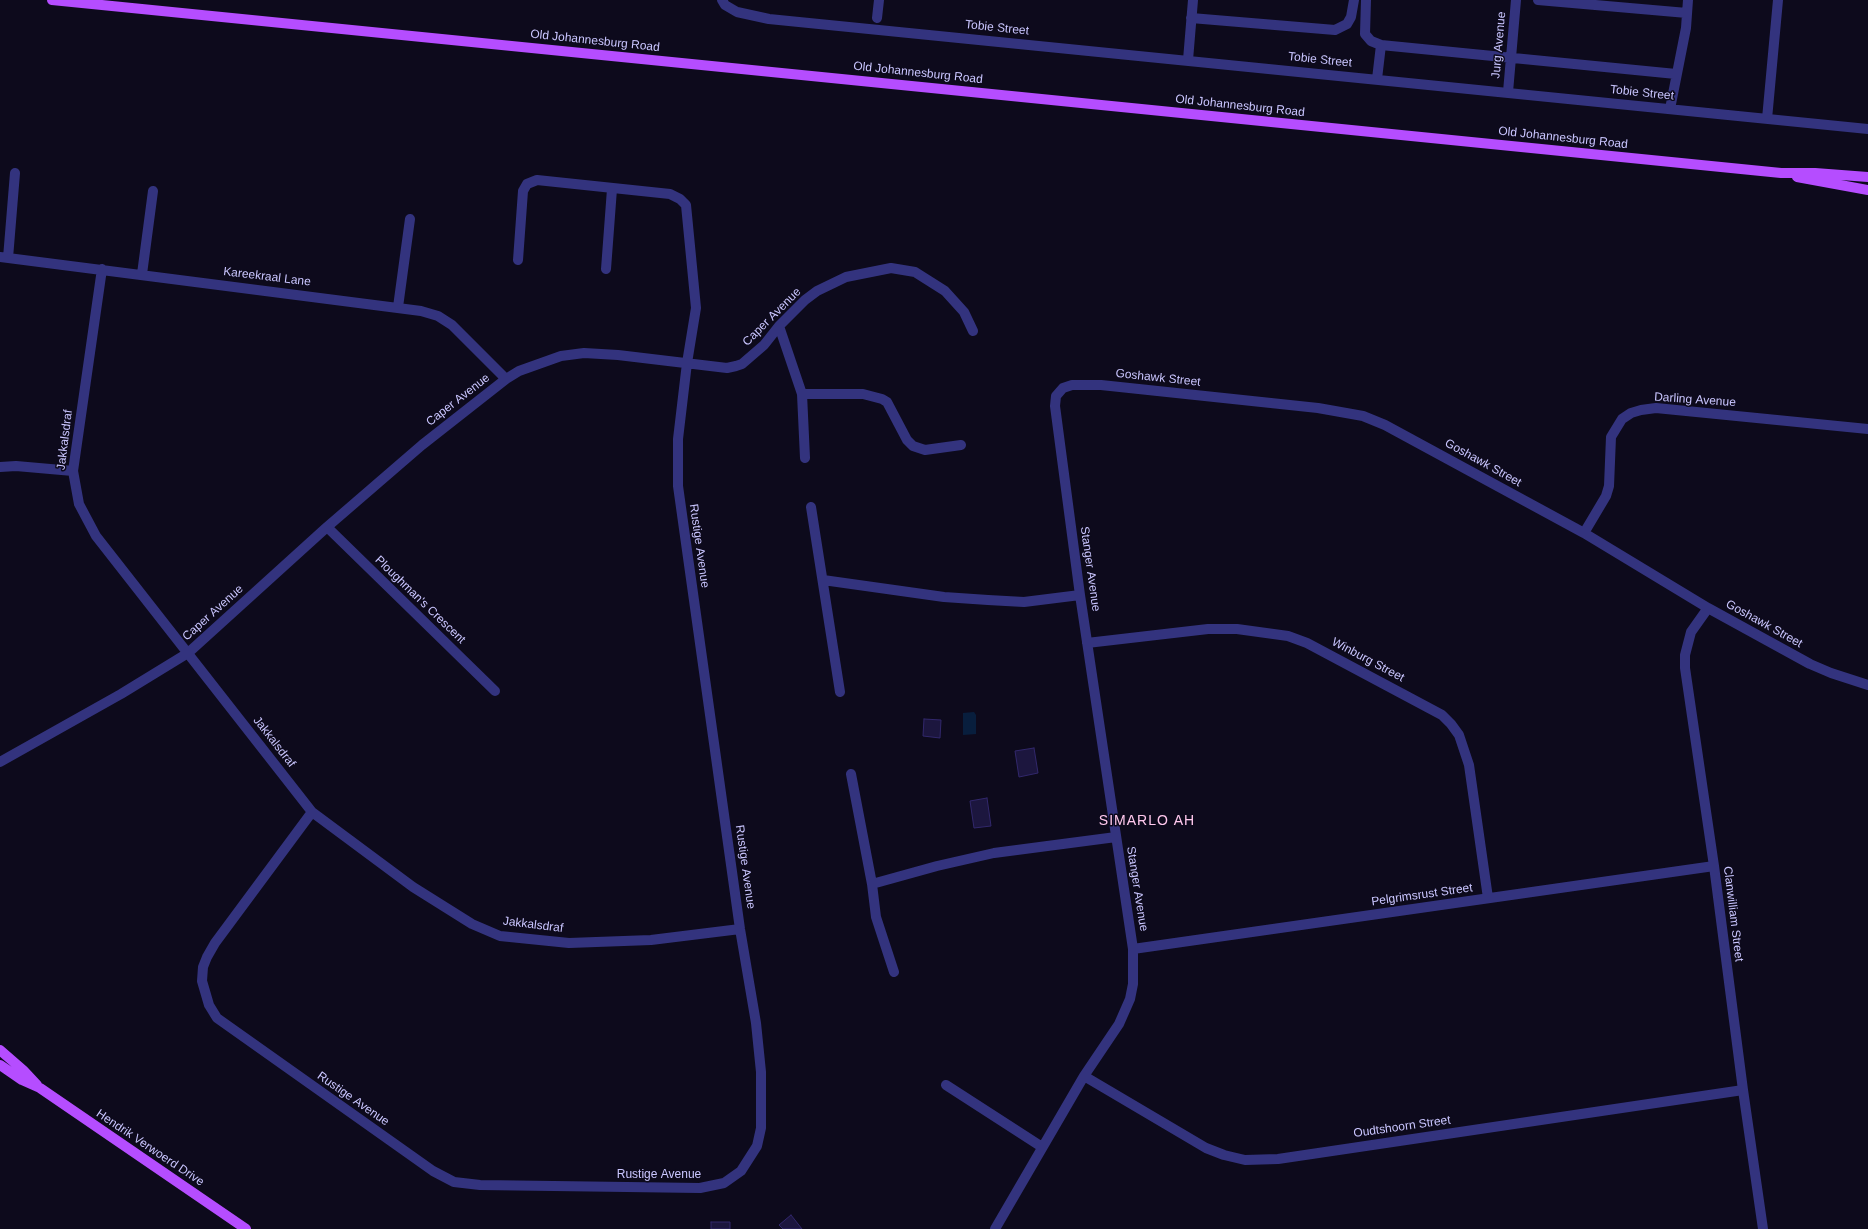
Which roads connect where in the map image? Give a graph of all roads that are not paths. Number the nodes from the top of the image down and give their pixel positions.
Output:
1 (52, 0) edge
2 (722, 0) edge
3 (879, 0) edge
4 (1193, 0) edge
5 (1354, 0) edge
6 (1366, 0) edge
7 (1516, 0) edge
8 (1538, 0) edge
9 (1688, 0) edge
10 (1778, 0) edge
11 (1687, 13) junction
12 (877, 18) dead end
13 (1191, 18) junction
14 (1381, 45) junction
15 (1511, 57) junction
16 (1188, 60) junction
17 (1676, 74) junction
18 (1377, 79) junction
19 (1508, 92) junction
20 (1670, 109) junction
21 (1766, 119) junction
22 (1868, 129) edge
23 (15, 173) dead end
24 (1781, 173) junction
25 (1868, 177) edge
26 (612, 189) junction
27 (1868, 190) edge
28 (152, 191) dead end
29 (410, 219) dead end
30 (4, 257) edge
31 (518, 260) dead end
32 (102, 269) junction
33 (606, 269) dead end
34 (142, 274) junction
35 (398, 307) junction
36 (780, 326) junction
37 (974, 331) dead end
38 (687, 363) junction
39 (506, 379) junction
40 (802, 394) junction
41 (1055, 400) joint
42 (1868, 429) edge
43 (961, 445) dead end
44 (805, 458) dead end
45 (0, 467) edge
46 (73, 471) junction
47 (811, 507) dead end
48 (327, 527) junction
49 (1584, 533) junction
50 (823, 580) junction
51 (1080, 595) junction
52 (1708, 608) junction
53 (1087, 643) junction
54 (188, 653) junction
55 (1868, 685) edge
56 (496, 691) dead end
57 (840, 692) dead end
58 (0, 762) edge
59 (851, 774) dead end
60 (312, 812) junction
61 (1116, 837) junction
62 (1714, 866) junction
63 (872, 884) junction
64 (1488, 898) junction
65 (740, 929) junction
66 (1133, 949) junction
67 (894, 972) dead end
68 (0, 1050) edge
69 (0, 1065) edge
70 (1084, 1076) junction
71 (946, 1085) dead end
72 (40, 1088) junction
73 (1742, 1090) junction
74 (1042, 1147) junction
75 (246, 1229) edge
76 (995, 1229) edge
77 (1763, 1229) edge

1 - 24 main road, Old Johannesburg Road
2 - 16 street, Tobie Street
3 - 12 street
4 - 13 street
5 - 13 street
6 - 14 street
7 - 15 street, Jurg Avenue
8 - 11 street
9 - 11 street
10 - 21 street
11 - 17 street
13 - 16 street
14 - 15 street
14 - 18 street
15 - 17 street
15 - 19 street, Jurg Avenue
16 - 18 street, Tobie Street
17 - 20 street
18 - 19 street, Tobie Street
19 - 20 street, Tobie Street
20 - 21 street, Tobie Street
21 - 22 street, Tobie Street
23 - 30 street
24 - 25 main road, Old Johannesburg Road
24 - 27 main road, Old Johannesburg Road
26 - 31 street, Rustige Avenue
26 - 33 street
26 - 38 street, Rustige Avenue
28 - 34 street
29 - 35 street
30 - 32 street, Kareekraal Lane
32 - 34 street, Kareekraal Lane
32 - 46 street, Jakkalsdraf
34 - 35 street, Kareekraal Lane
35 - 39 street, Kareekraal Lane
36 - 37 street, Caper Avenue
36 - 38 street, Caper Avenue
36 - 40 street
38 - 39 street, Caper Avenue
38 - 65 street, Rustige Avenue
39 - 48 street, Caper Avenue
40 - 43 street
40 - 44 street
41 - 49 street, Goshawk Street
41 - 51 street, Stanger Avenue
42 - 49 street, Darling Avenue
45 - 46 street
46 - 54 street, Jakkalsdraf
47 - 50 street
48 - 54 street, Caper Avenue
48 - 56 street, Ploughman's Crescent
49 - 52 street, Goshawk Street
50 - 51 street
50 - 57 street
51 - 53 street, Stanger Avenue
52 - 55 street, Goshawk Street
52 - 62 street, Clanwilliam Street
53 - 61 street, Stanger Avenue
53 - 64 street, Winburg Street
54 - 58 street, Caper Avenue
54 - 60 street, Jakkalsdraf
59 - 63 street
60 - 65 street, Jakkalsdraf
60 - 65 street, Rustige Avenue
61 - 63 street
61 - 66 street, Stanger Avenue
62 - 64 street, Pelgrimsrust Street
62 - 73 street, Clanwilliam Street
63 - 67 street
64 - 66 street, Pelgrimsrust Street
66 - 70 street, Stanger Avenue
68 - 72 main road, Hendrik Verwoerd Drive
69 - 72 main road, Hendrik Verwoerd Drive
70 - 73 street, Oudtshoorn Street
70 - 74 street, Stanger Avenue
71 - 74 street
72 - 75 main road, Hendrik Verwoerd Drive
73 - 77 street, Clanwilliam Street
74 - 76 street, Stanger Avenue

